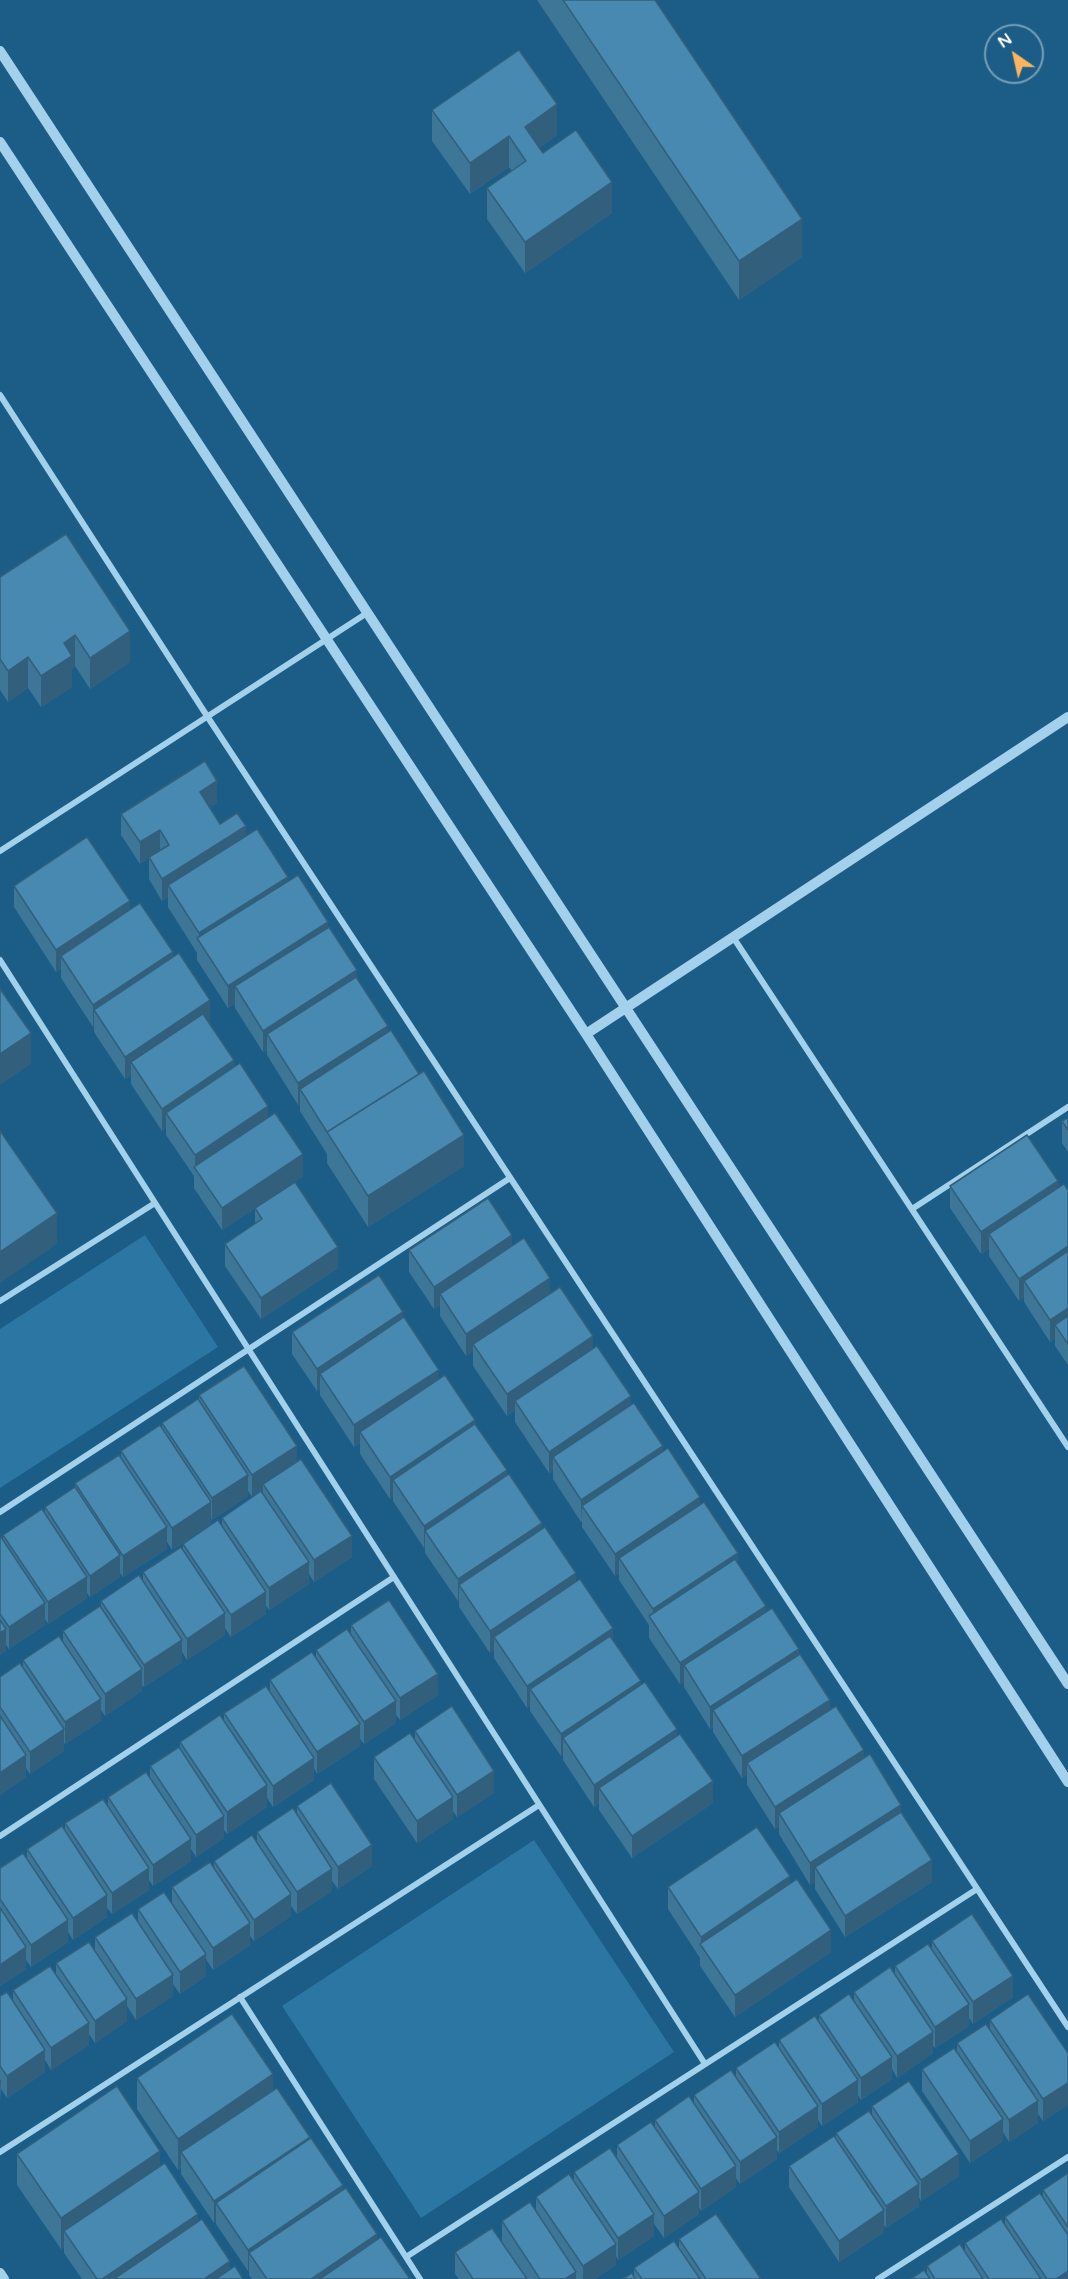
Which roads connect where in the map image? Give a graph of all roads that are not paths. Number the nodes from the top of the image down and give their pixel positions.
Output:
1 (0, 51) edge
2 (0, 142) edge
3 (0, 395) edge
4 (367, 612) junction
5 (327, 639) junction
6 (207, 716) junction
7 (1068, 717) edge
8 (0, 851) edge
9 (733, 937) junction
10 (0, 960) edge
11 (625, 1007) junction
12 (586, 1034) junction
13 (1068, 1107) edge
14 (510, 1178) junction
15 (155, 1203) junction
16 (912, 1209) junction
17 (0, 1300) edge
18 (248, 1349) junction
19 (1068, 1447) edge
20 (0, 1512) edge
21 (394, 1577) junction
22 (1068, 1684) edge
23 (1068, 1782) edge
24 (539, 1805) junction
25 (0, 1836) edge
26 (977, 1889) junction
27 (240, 1997) junction
28 (1068, 2027) edge
29 (705, 2064) junction
30 (0, 2152) edge
31 (1068, 2157) edge
32 (406, 2257) junction
33 (0, 2273) edge
34 (4, 2279) edge
35 (420, 2279) edge
36 (878, 2279) edge

1 - 4 street
2 - 5 street
3 - 6 street
4 - 5 street
4 - 11 street
5 - 6 street
5 - 12 street
6 - 8 street
6 - 14 street
7 - 9 street
9 - 11 street
9 - 16 street
10 - 15 street
11 - 12 street
11 - 22 street
12 - 23 street
13 - 16 street
14 - 18 street
14 - 26 street
15 - 17 street
15 - 18 street
16 - 19 street
18 - 20 street
18 - 21 street
21 - 24 street
21 - 25 street
24 - 27 street
24 - 29 street
26 - 28 street
26 - 29 street
27 - 30 street
27 - 32 street
29 - 32 street
31 - 36 street
32 - 35 street
33 - 34 street

